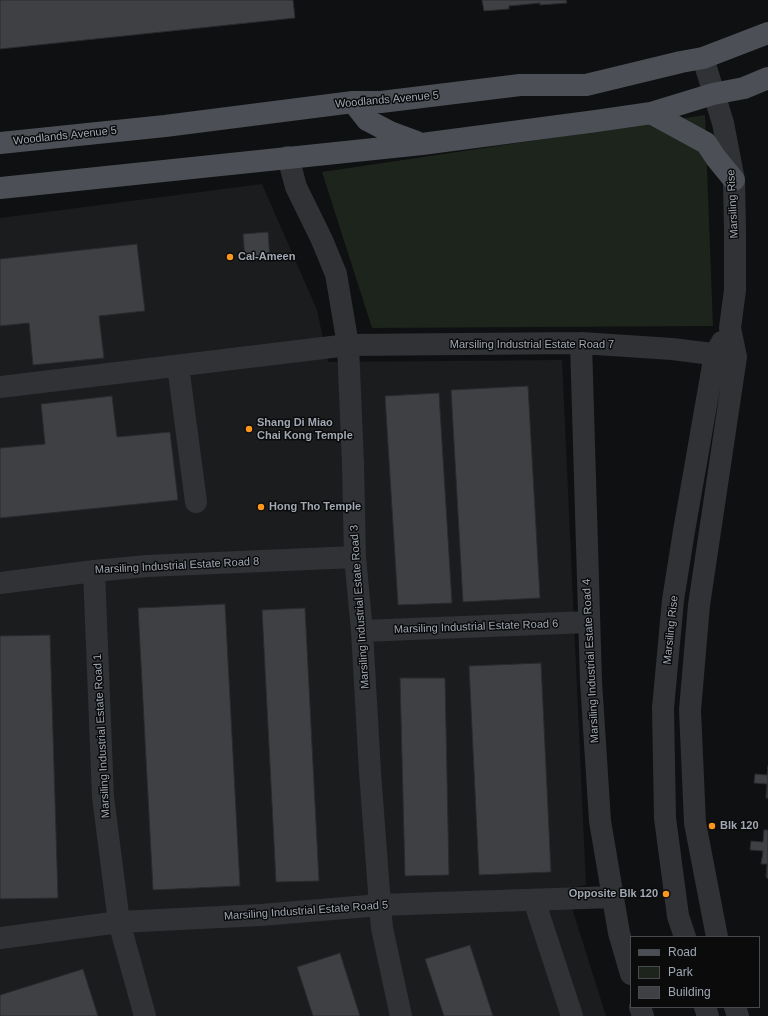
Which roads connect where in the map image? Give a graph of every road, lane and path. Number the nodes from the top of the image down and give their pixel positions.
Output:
1 (768, 33) edge
2 (703, 58) junction
3 (768, 78) edge
4 (713, 94) junction
5 (353, 102) junction
6 (651, 113) junction
7 (0, 143) edge
8 (422, 144) junction
9 (288, 157) junction
10 (734, 180) junction
11 (0, 188) edge
12 (581, 343) junction
13 (348, 345) junction
14 (725, 355) junction
15 (178, 366) junction
16 (0, 387) edge
17 (196, 502) dead end
18 (355, 557) junction
19 (94, 571) junction
20 (0, 583) edge
21 (589, 622) junction
22 (362, 632) junction
23 (613, 897) junction
24 (534, 900) junction
25 (380, 905) junction
26 (119, 922) junction
27 (684, 936) edge
28 (717, 936) edge
29 (0, 938) edge
30 (630, 970) edge
31 (145, 1016) edge
32 (401, 1016) edge
33 (572, 1016) edge

1 - 2 main road, Woodlands Avenue 5
2 - 4 street, Marsiling Rise
2 - 5 main road, Woodlands Avenue 5
3 - 4 main road
4 - 6 main road
4 - 10 street, Marsiling Rise
5 - 7 main road, Woodlands Avenue 5
5 - 8 main road
6 - 8 main road
6 - 10 main road
8 - 9 main road
9 - 11 main road
9 - 13 street, Marsiling Industrial Estate Road 3
10 - 14 street, Marsiling Rise
12 - 13 street, Marsiling Industrial Estate Road 7
12 - 14 street, Marsiling Industrial Estate Road 7
12 - 21 street, Marsiling Industrial Estate Road 4
13 - 15 street, Marsiling Industrial Estate Road 7
13 - 18 street, Marsiling Industrial Estate Road 3
14 - 27 street, Marsiling Rise
14 - 28 street, Marsiling Rise
15 - 16 street, Marsiling Industrial Estate Road 7
15 - 17 street
18 - 19 street, Marsiling Industrial Estate Road 8
18 - 22 street, Marsiling Industrial Estate Road 3
19 - 20 street, Marsiling Industrial Estate Road 8
19 - 26 street, Marsiling Industrial Estate Road 1
21 - 22 street, Marsiling Industrial Estate Road 6
21 - 23 street, Marsiling Industrial Estate Road 4
22 - 25 street, Marsiling Industrial Estate Road 3
23 - 24 street, Marsiling Industrial Estate Road 5
23 - 30 street, Marsiling Industrial Estate Road 4
24 - 25 street, Marsiling Industrial Estate Road 5
24 - 33 street
25 - 26 street, Marsiling Industrial Estate Road 5
25 - 32 street, Marsiling Industrial Estate Road 3
26 - 29 street, Marsiling Industrial Estate Road 5
26 - 31 street, Marsiling Industrial Estate Road 1

